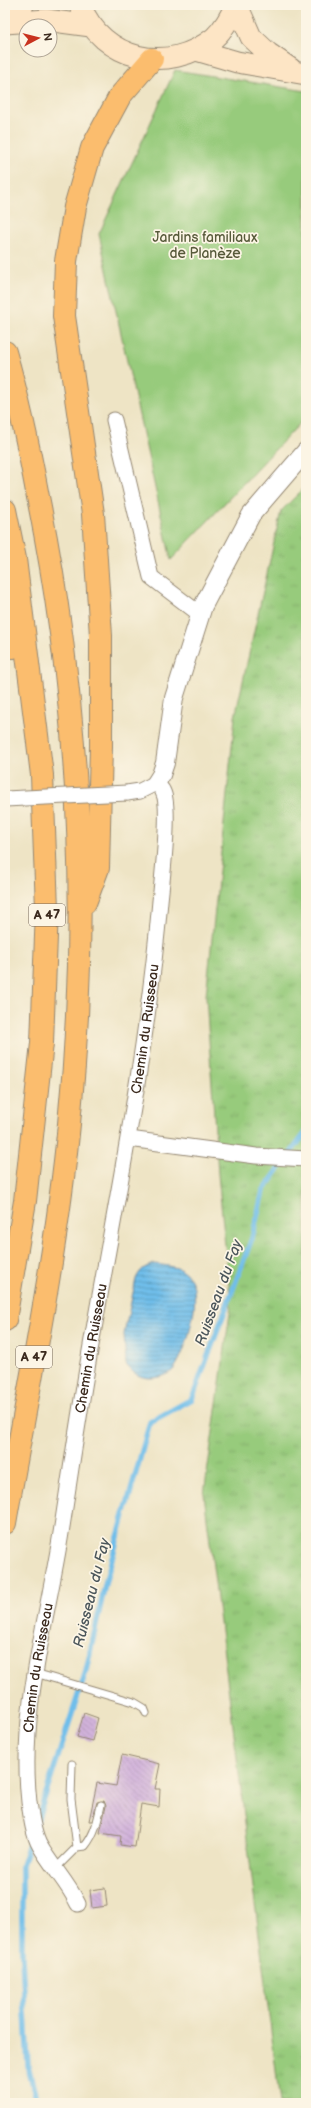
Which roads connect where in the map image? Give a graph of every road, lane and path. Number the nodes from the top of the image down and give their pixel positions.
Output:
1 (23, 5) edge
2 (80, 5) edge
3 (236, 5) edge
4 (5, 12) edge
5 (5, 23) edge
6 (91, 26) junction
7 (196, 50) junction
8 (152, 60) junction
9 (301, 73) edge
10 (5, 352) edge
11 (114, 420) dead end
12 (306, 450) edge
13 (5, 510) edge
14 (5, 607) edge
15 (201, 615) junction
16 (34, 704) junction
17 (156, 783) junction
18 (5, 799) edge
19 (80, 917) junction
20 (128, 1139) junction
21 (294, 1159) edge
22 (5, 1320) edge
23 (5, 1523) edge
24 (36, 1673) junction
25 (146, 1714) dead end
26 (72, 1764) dead end
27 (101, 1804) dead end
28 (77, 1847) junction
29 (56, 1868) junction
30 (78, 1904) dead end

1 - 4 main road
2 - 6 main road
3 - 7 main road
3 - 9 main road
5 - 6 main road
6 - 8 main road
7 - 8 main road
7 - 9 main road
8 - 19 highway
10 - 19 highway, A 47
11 - 15 street
12 - 15 street
13 - 16 highway, A 47
14 - 16 highway
15 - 17 street
16 - 22 highway, A 47
17 - 18 street, bridge
17 - 20 street, Chemin du Ruisseau
19 - 23 highway, A 47
20 - 21 street
20 - 24 street, Chemin du Ruisseau
24 - 25 lane
24 - 29 street, Chemin du Ruisseau
26 - 28 lane
27 - 28 lane
28 - 29 lane
29 - 30 street, Chemin du Ruisseau

